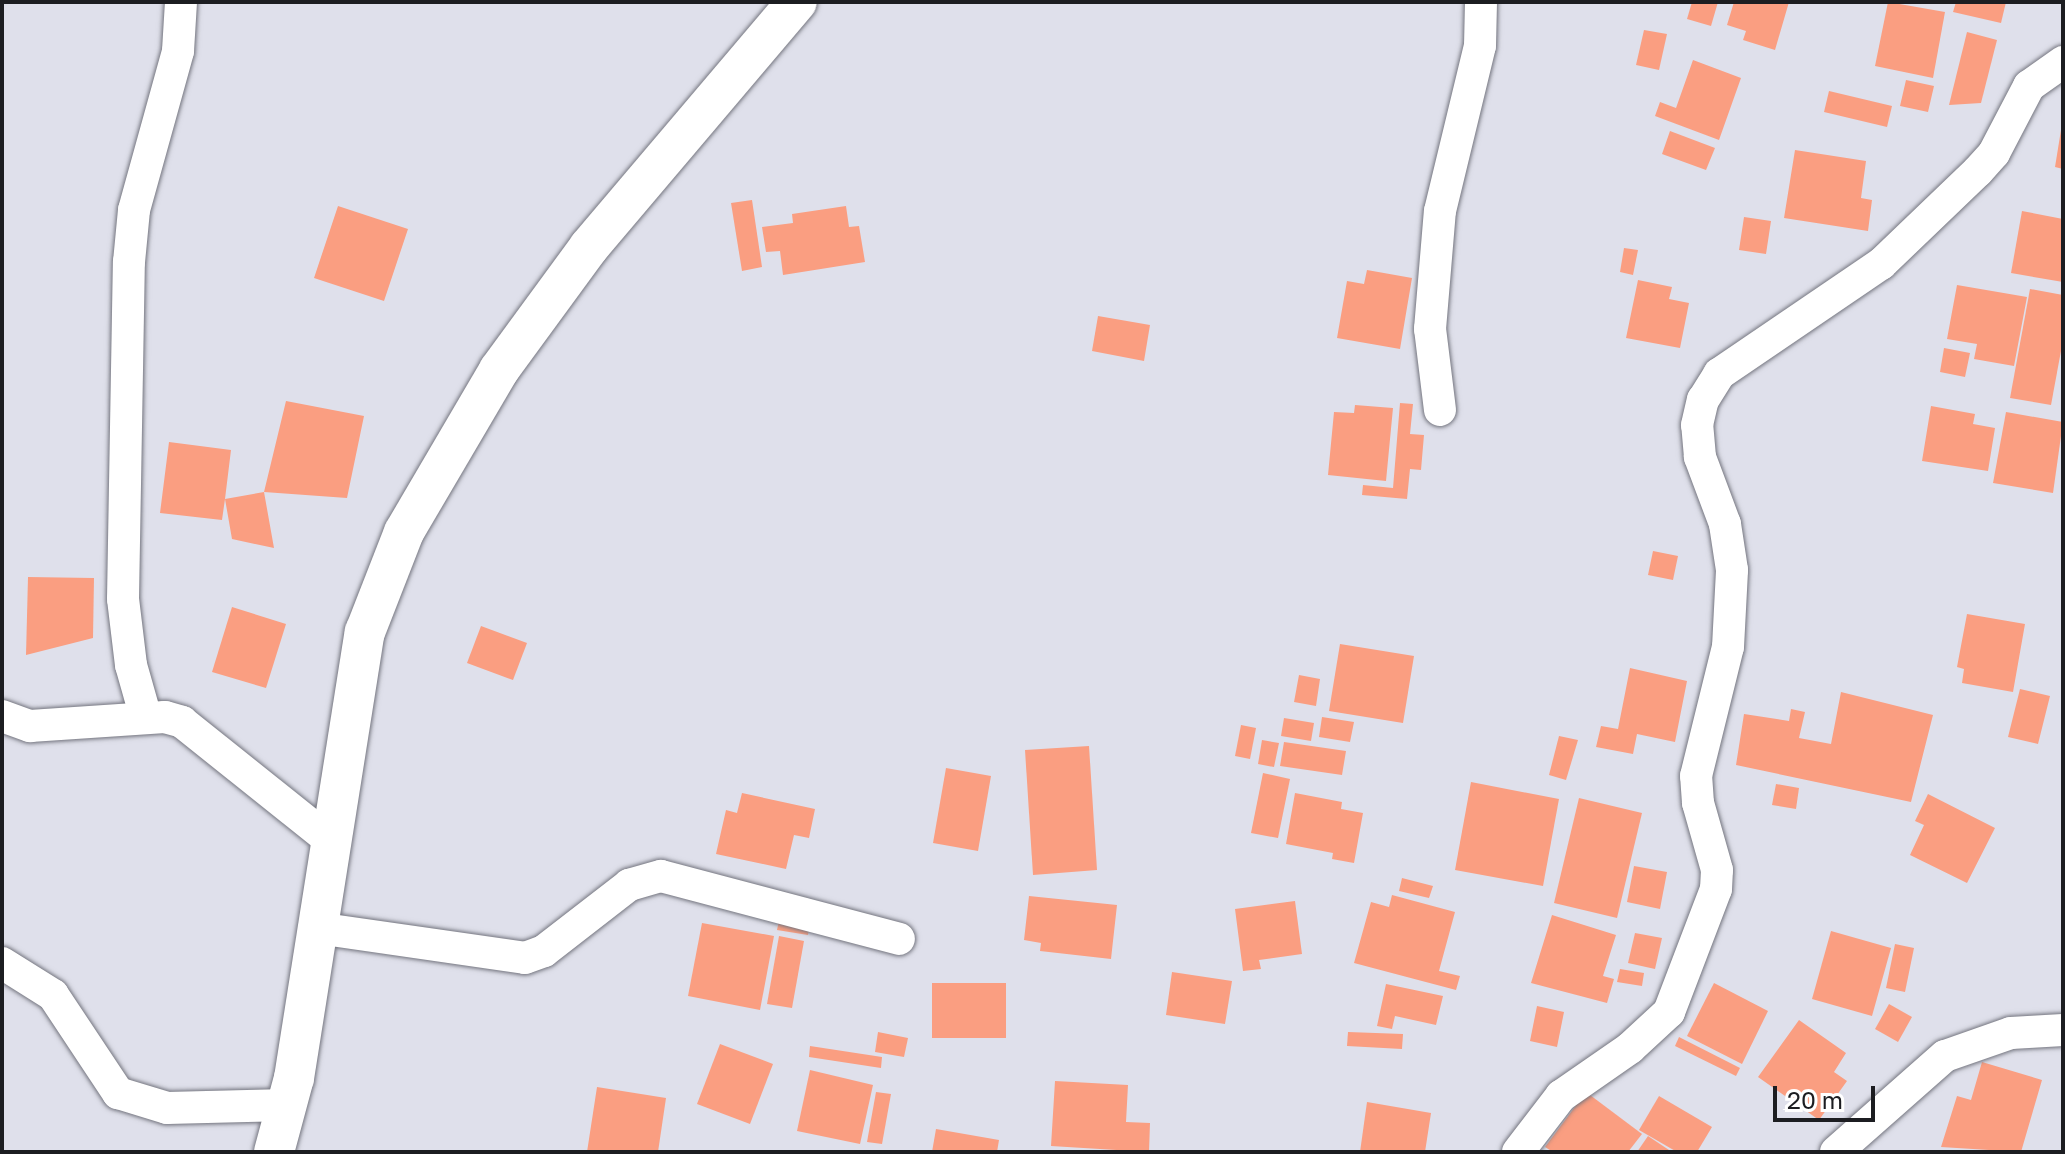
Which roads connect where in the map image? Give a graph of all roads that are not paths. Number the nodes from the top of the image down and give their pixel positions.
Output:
1 (181, 2) edge
2 (797, 2) edge
3 (1481, 2) edge
4 (2063, 62) edge
5 (1440, 410) dead end
6 (2, 716) edge
7 (146, 718) junction
8 (330, 840) junction
9 (317, 928) junction
10 (899, 939) dead end
11 (2, 963) edge
12 (2063, 1030) edge
13 (287, 1105) junction
14 (274, 1152) edge
15 (1518, 1152) edge
16 (1836, 1152) edge

1 - 7 street
2 - 8 street
3 - 5 street
4 - 15 street
6 - 7 street
7 - 8 street
8 - 9 street
9 - 10 street
9 - 13 street
11 - 13 street
12 - 16 street
13 - 14 street

